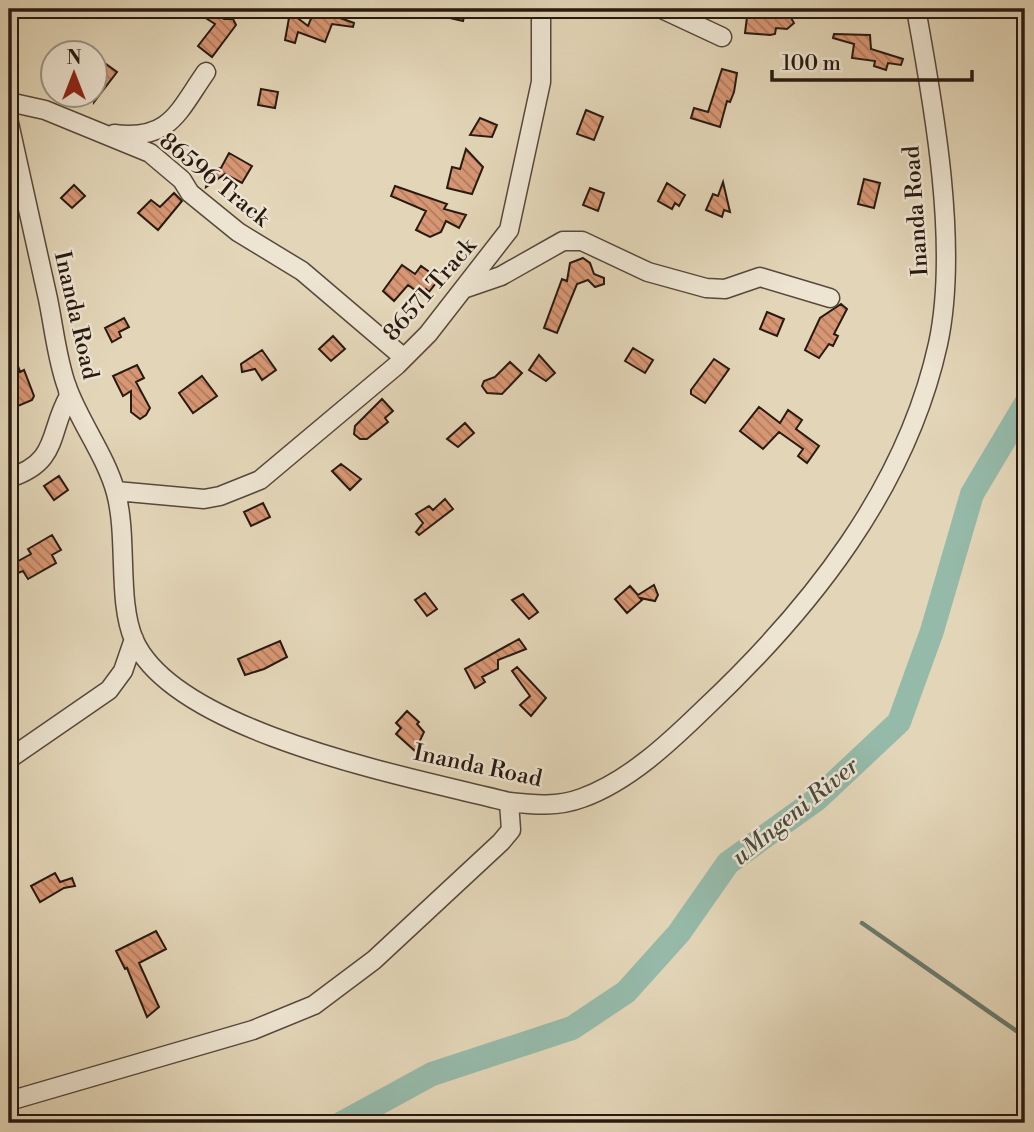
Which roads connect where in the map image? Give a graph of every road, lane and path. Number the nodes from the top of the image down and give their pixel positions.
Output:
1 (13, 9) edge
2 (541, 9) edge
3 (662, 9) edge
4 (916, 9) edge
5 (9, 15) edge
6 (722, 37) dead end
7 (206, 72) dead end
8 (9, 102) edge
9 (9, 123) edge
10 (103, 133) junction
11 (463, 289) junction
12 (830, 298) dead end
13 (403, 357) junction
14 (66, 386) junction
15 (9, 478) edge
16 (116, 491) junction
17 (134, 639) junction
18 (9, 759) edge
19 (509, 802) junction
20 (9, 1101) edge

1 - 5 street
2 - 11 street, 86571 Track
3 - 6 street
4 - 19 street, Inanda Road
7 - 10 street
8 - 10 street, 86596 Track
9 - 14 street, Inanda Road
10 - 13 street, 86596 Track
11 - 12 street
11 - 13 street, 86571 Track
13 - 16 street, 86571 Track
14 - 15 street
14 - 16 street, Inanda Road
16 - 17 street, Inanda Road
17 - 18 street
17 - 19 street, Inanda Road
19 - 20 street

